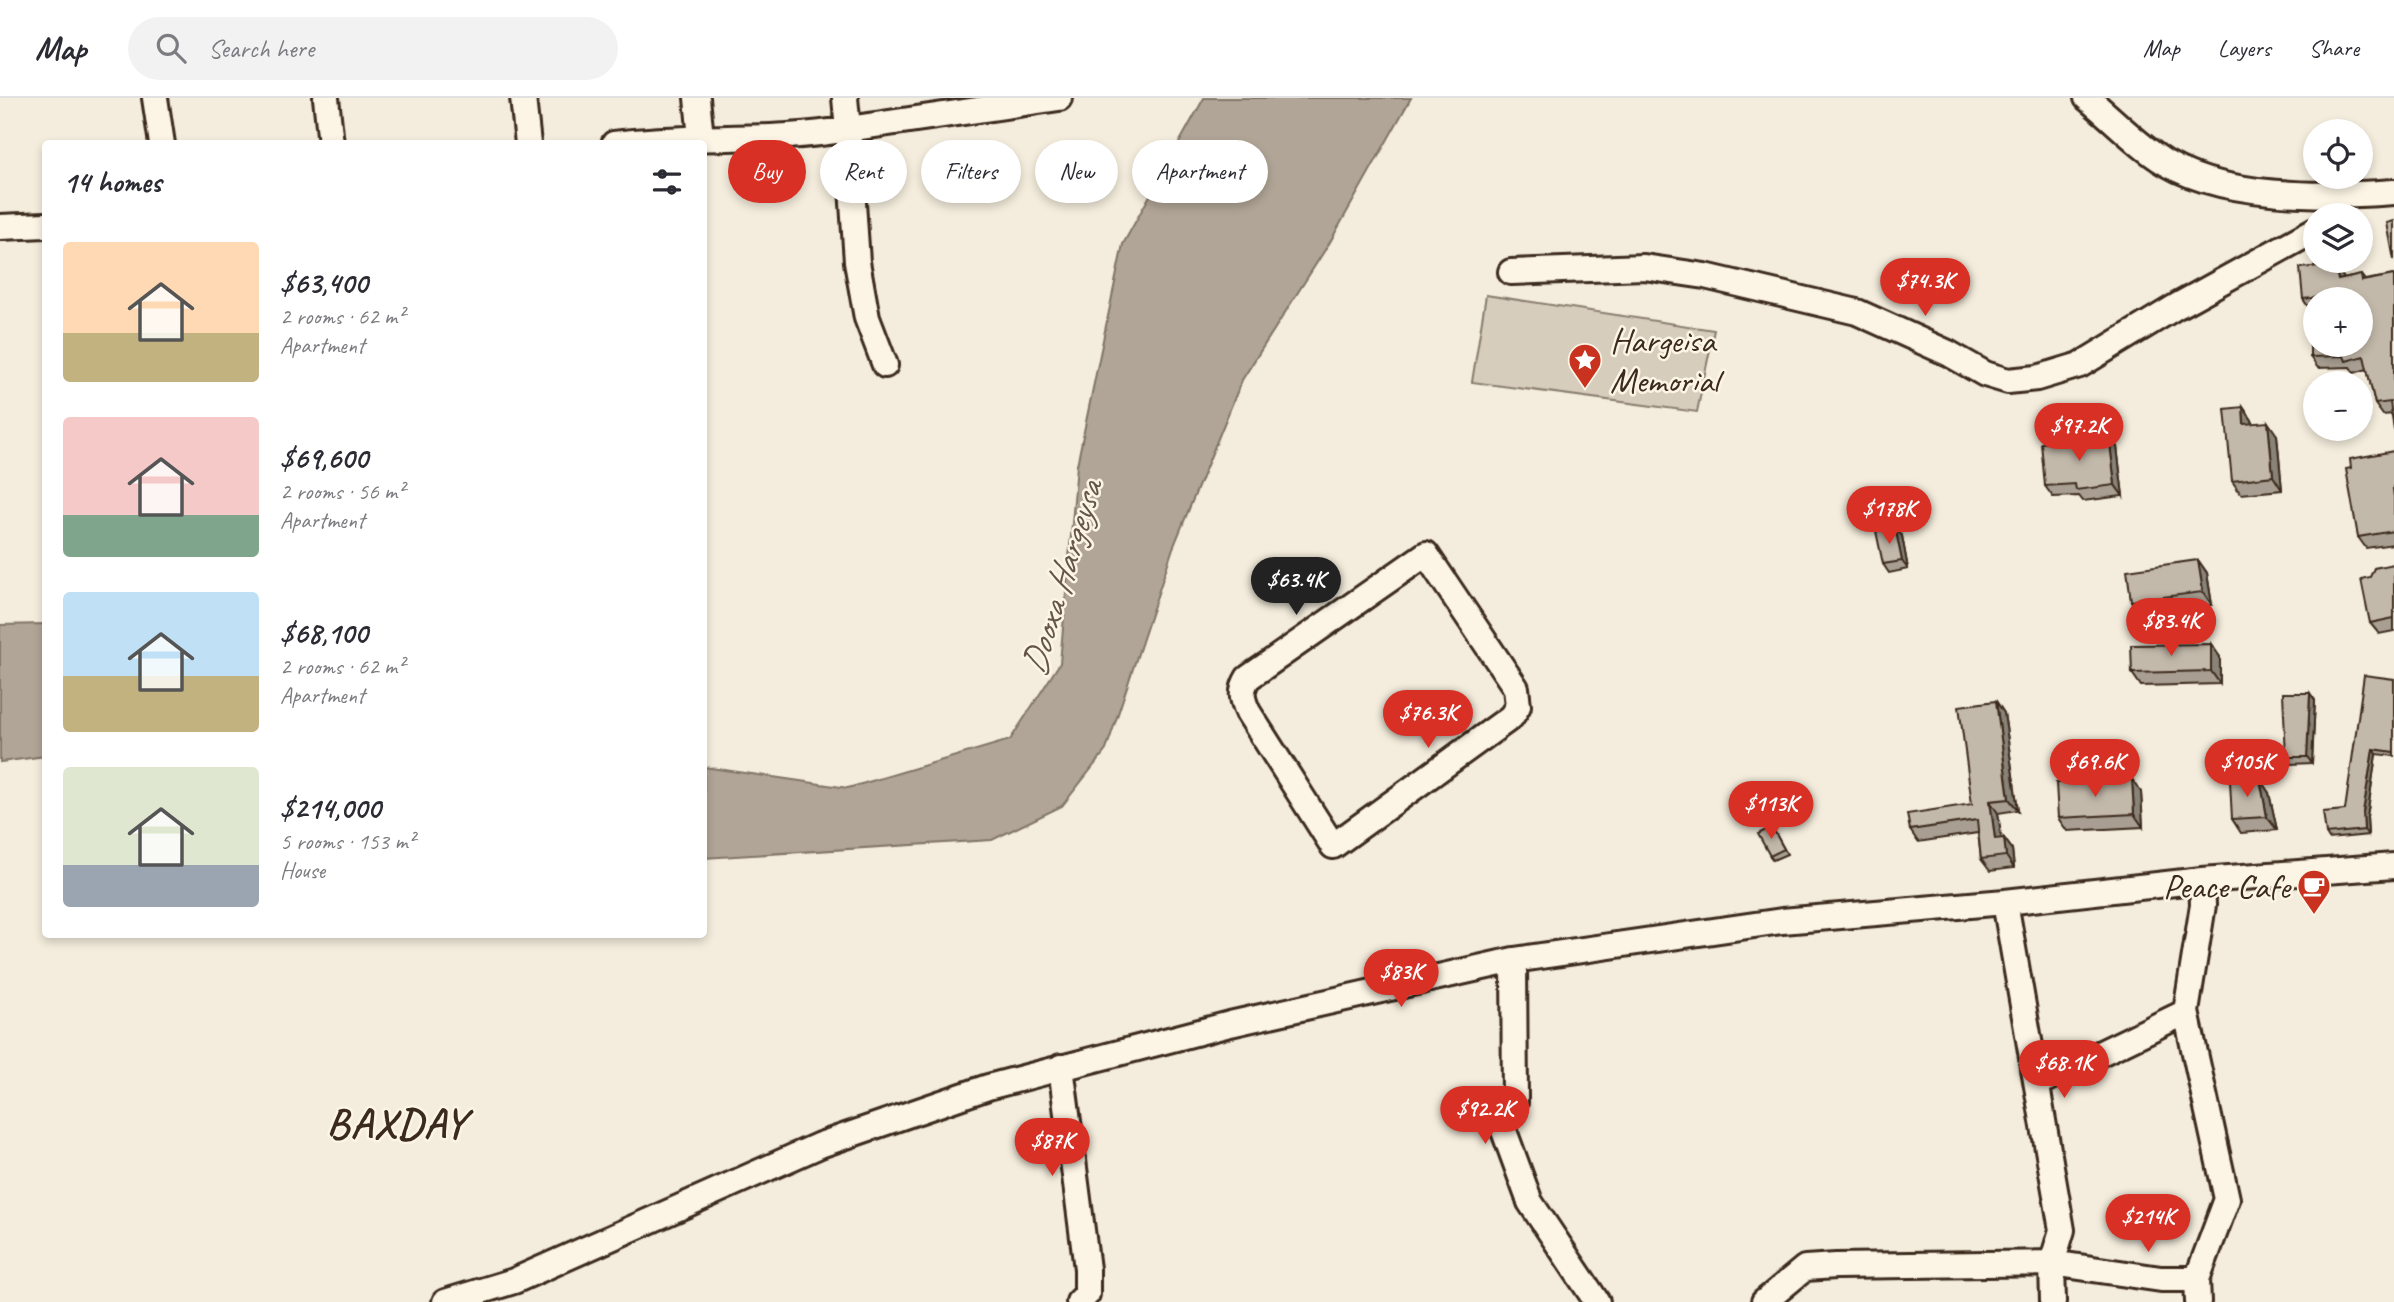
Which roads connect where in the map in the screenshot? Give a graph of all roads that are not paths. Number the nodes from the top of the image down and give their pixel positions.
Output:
1 (155, 98) edge
2 (326, 98) edge
3 (523, 98) edge
4 (697, 98) edge
5 (845, 98) edge
6 (1059, 98) edge
7 (2087, 98) edge
8 (848, 129) junction
9 (701, 138) junction
10 (161, 140) edge
11 (331, 140) edge
12 (528, 140) edge
13 (672, 140) edge
14 (2394, 192) edge
15 (2333, 203) edge
16 (2352, 203) edge
17 (42, 225) edge
18 (0, 227) edge
19 (2303, 236) edge
20 (1511, 272) dead end
21 (885, 365) dead end
22 (1426, 554) joint
23 (2394, 866) edge
24 (2202, 880) junction
25 (2006, 902) junction
26 (1514, 960) junction
27 (2186, 1012) junction
28 (1061, 1068) junction
29 (2039, 1083) junction
30 (2052, 1263) junction
31 (2197, 1291) edge
32 (445, 1302) edge
33 (1079, 1302) edge
34 (1597, 1302) edge
35 (1764, 1302) edge
36 (2053, 1302) edge

1 - 10 street
2 - 11 street
3 - 12 street
4 - 9 street
5 - 8 street
6 - 8 street
7 - 15 street
8 - 9 street
8 - 21 street
9 - 13 street
14 - 16 street
17 - 18 street
19 - 20 street
22 - 22 street
23 - 24 street
24 - 25 street
24 - 27 street
25 - 26 street
25 - 29 street
26 - 28 street
26 - 34 street
27 - 29 street
27 - 31 street
28 - 32 street
28 - 33 street
29 - 30 street
30 - 31 street
30 - 35 street
30 - 36 street

